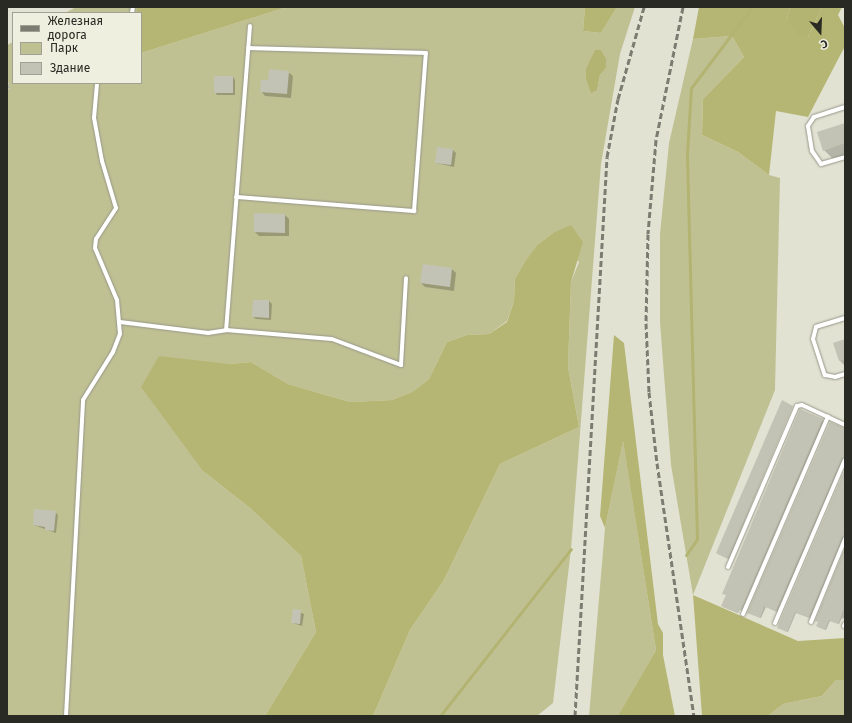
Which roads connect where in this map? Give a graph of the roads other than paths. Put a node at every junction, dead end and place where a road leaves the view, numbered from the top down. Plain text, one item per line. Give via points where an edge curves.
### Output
1 (250, 26) dead end
2 (248, 48) junction
3 (97, 84) edge
4 (845, 107) edge
5 (845, 157) edge
6 (236, 197) junction
7 (406, 278) dead end
8 (845, 318) edge
9 (120, 322) junction
10 (226, 330) junction
11 (845, 374) edge
12 (828, 417) junction
13 (845, 425) edge
14 (845, 460) edge
15 (845, 539) edge
16 (728, 567) dead end
17 (743, 614) dead end
18 (811, 622) dead end
19 (775, 623) dead end
20 (66, 716) edge

1 - 2 lane
2 - 6 lane
2 - 6 lane via 426,53 414,212
3 - 9 lane via 94,118 102,161 116,208 96,239 95,248 118,300
4 - 5 lane via 814,117 808,126 812,151 821,164
6 - 10 lane
7 - 10 lane via 401,365 332,339
8 - 11 lane via 816,327 812,338 825,375 835,377
9 - 10 lane via 208,334
9 - 20 lane via 120,334 113,352 83,400
12 - 13 lane
12 - 16 lane via 802,405 797,406
12 - 17 lane
14 - 19 lane
15 - 18 lane

